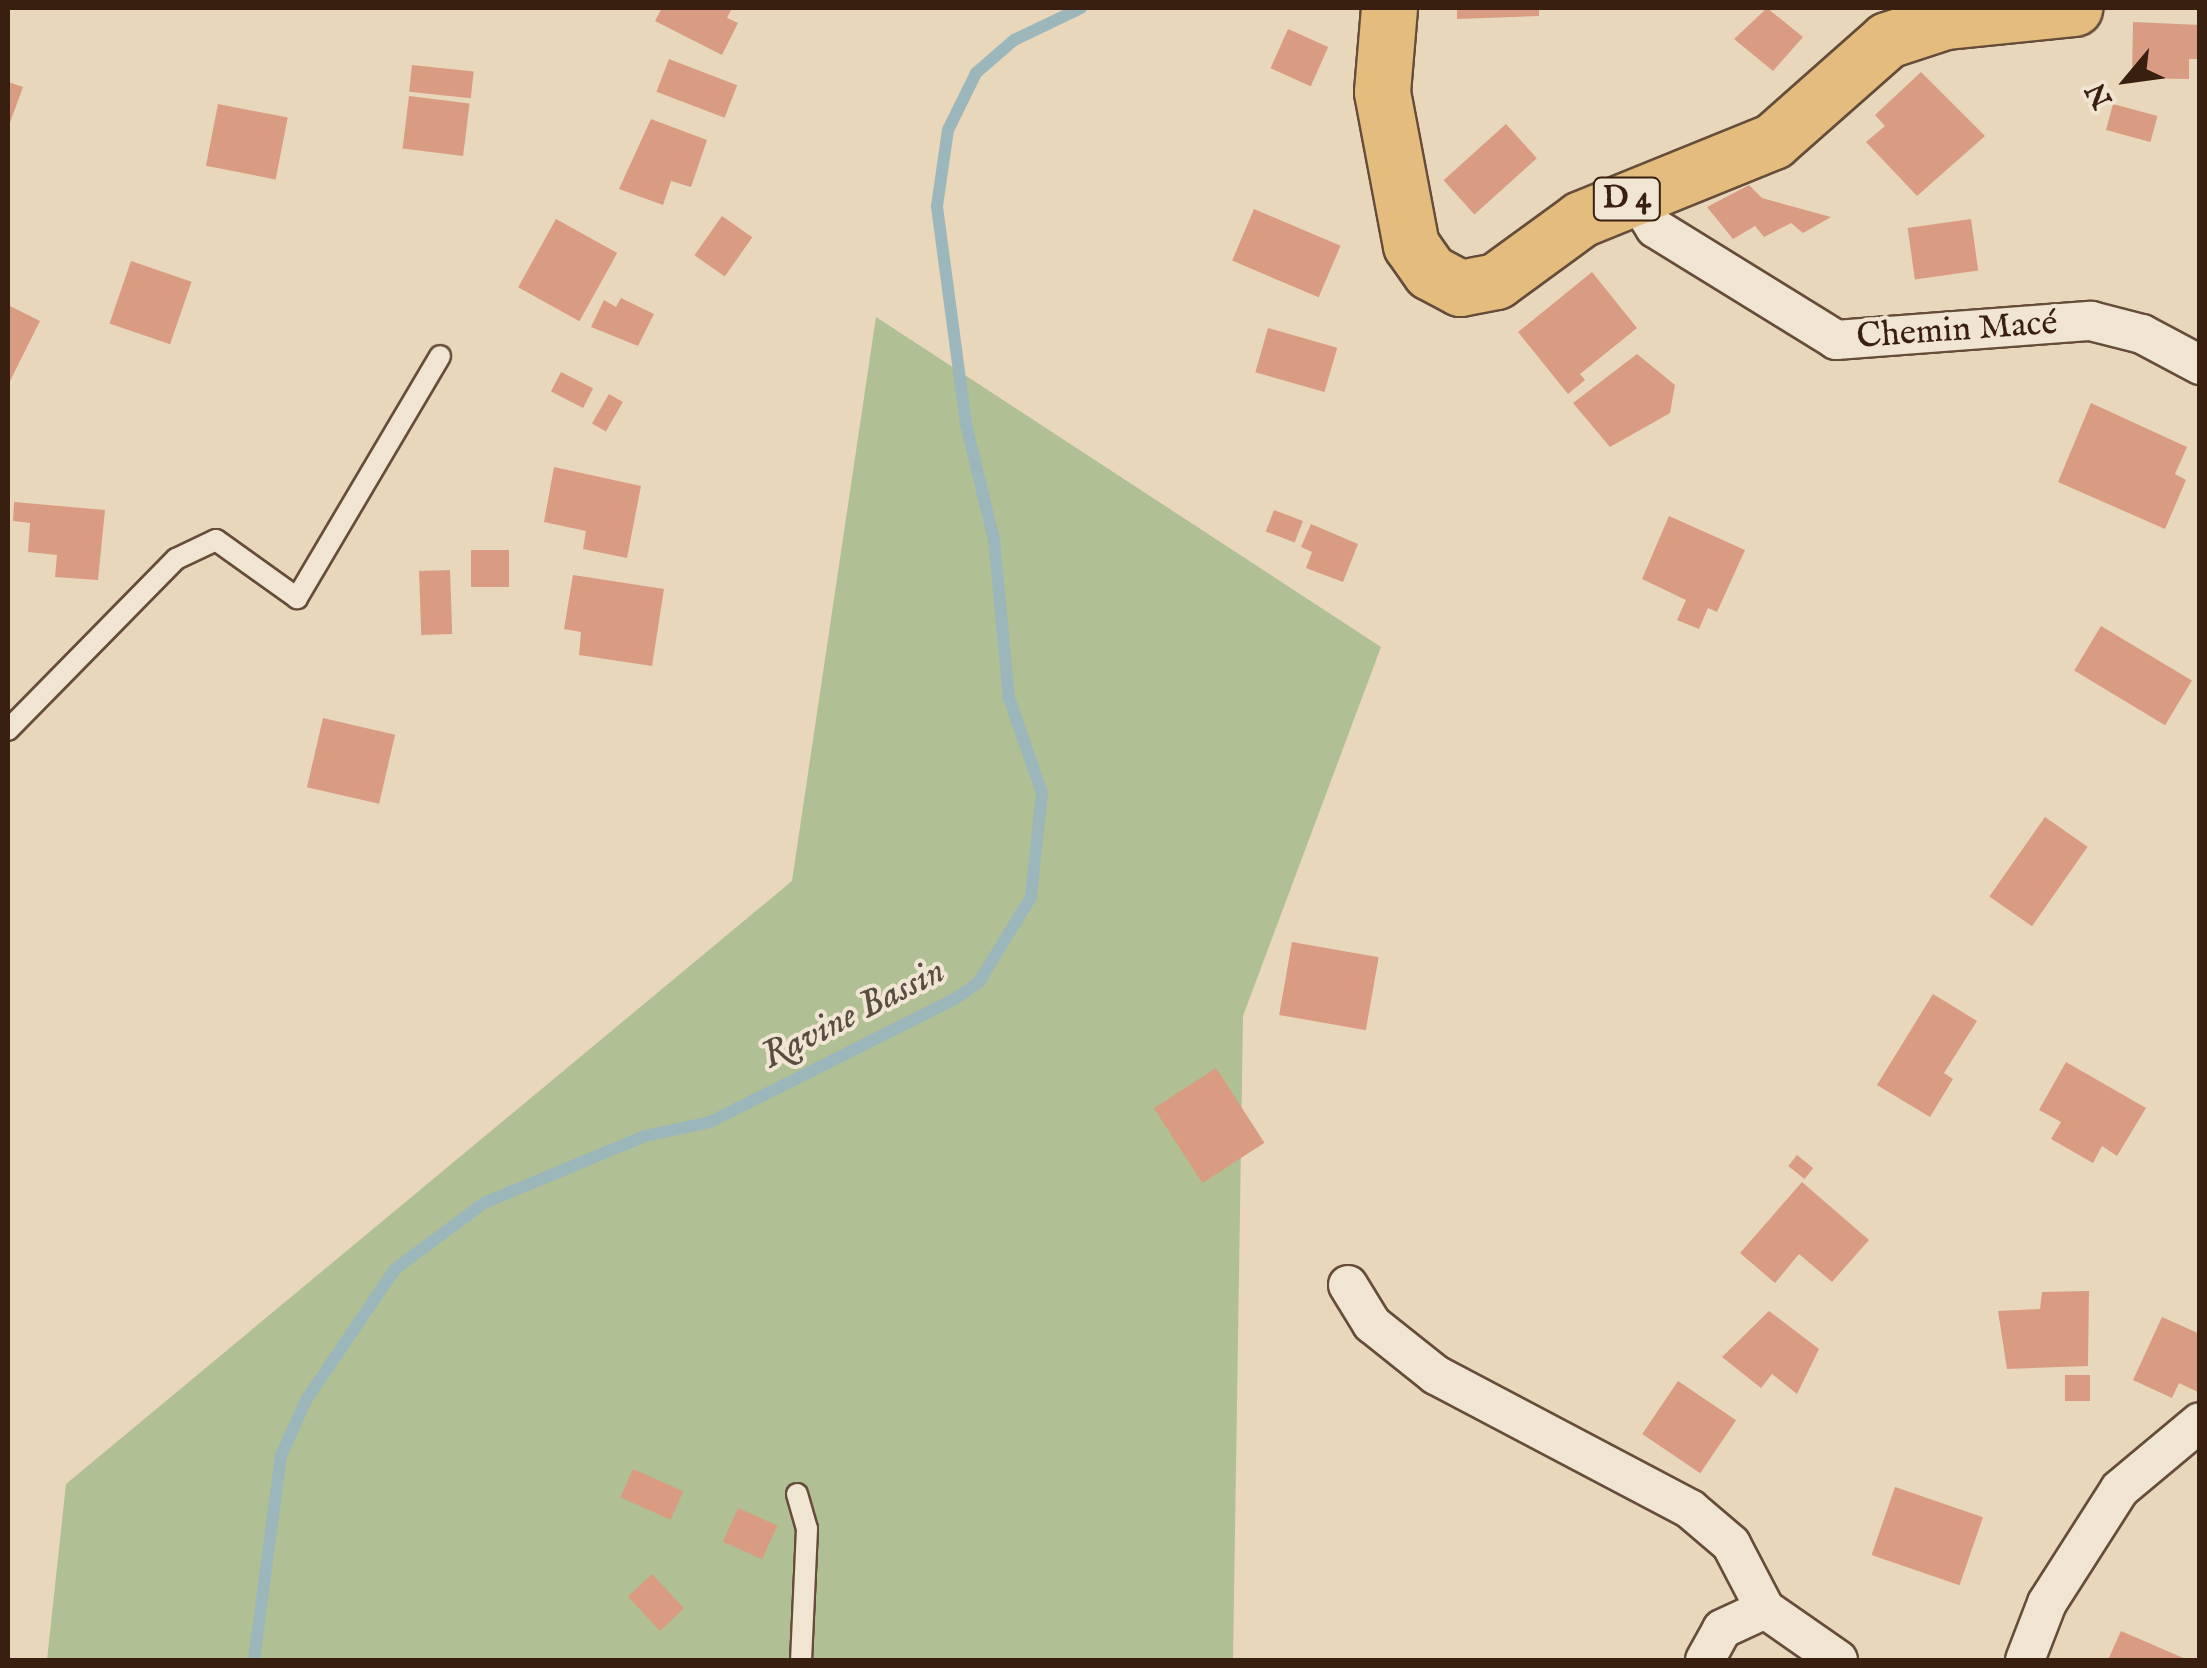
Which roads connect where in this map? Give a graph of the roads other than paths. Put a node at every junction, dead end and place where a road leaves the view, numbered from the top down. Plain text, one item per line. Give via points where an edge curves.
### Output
1 (1388, 8) edge
2 (2074, 8) edge
3 (1635, 196) junction
4 (440, 356) dead end
5 (2200, 365) edge
6 (8, 730) edge
7 (1348, 1285) dead end
8 (2200, 1422) edge
9 (796, 1494) dead end
10 (1765, 1609) junction
11 (800, 1660) edge
12 (1706, 1660) edge
13 (1838, 1660) edge
14 (2025, 1660) edge

1 - 3 main road, D 4 via 1382,92 1411,246 1430,272 1460,288 1496,281 1581,219
2 - 3 main road, D 4 via 1945,20 1887,40 1773,141
3 - 5 street, Chemin Macé via 1654,228 1836,340 2091,321 2142,334
4 - 6 lane via 297,598 216,540 176,559
7 - 10 street via 1372,1324 1436,1375 1690,1508 1730,1544
8 - 14 street via 2120,1490 2046,1603
9 - 11 lane via 807,1528
10 - 12 street via 1722,1629
10 - 13 street

